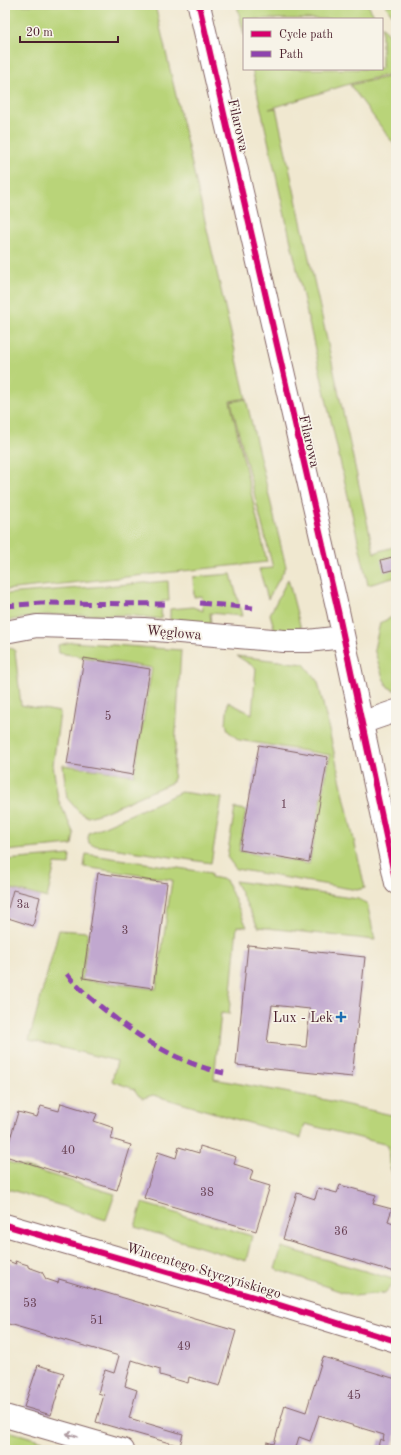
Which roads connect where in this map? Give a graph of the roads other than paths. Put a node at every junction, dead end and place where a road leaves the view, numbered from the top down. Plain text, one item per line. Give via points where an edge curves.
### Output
1 (199, 5) edge
2 (5, 632) edge
3 (343, 637) junction
4 (396, 711) edge
5 (362, 723) junction
6 (396, 883) edge
7 (5, 1225) edge
8 (396, 1341) edge
9 (5, 1416) edge
10 (123, 1450) edge

1 - 3 street, Filarowa
2 - 3 street, Węglowa via 37,626 144,629 284,641
3 - 5 street, Filarowa
4 - 5 street
5 - 6 street, Filarowa
7 - 8 street, Wincentego Styczyńskiego
10 -> 9 street

